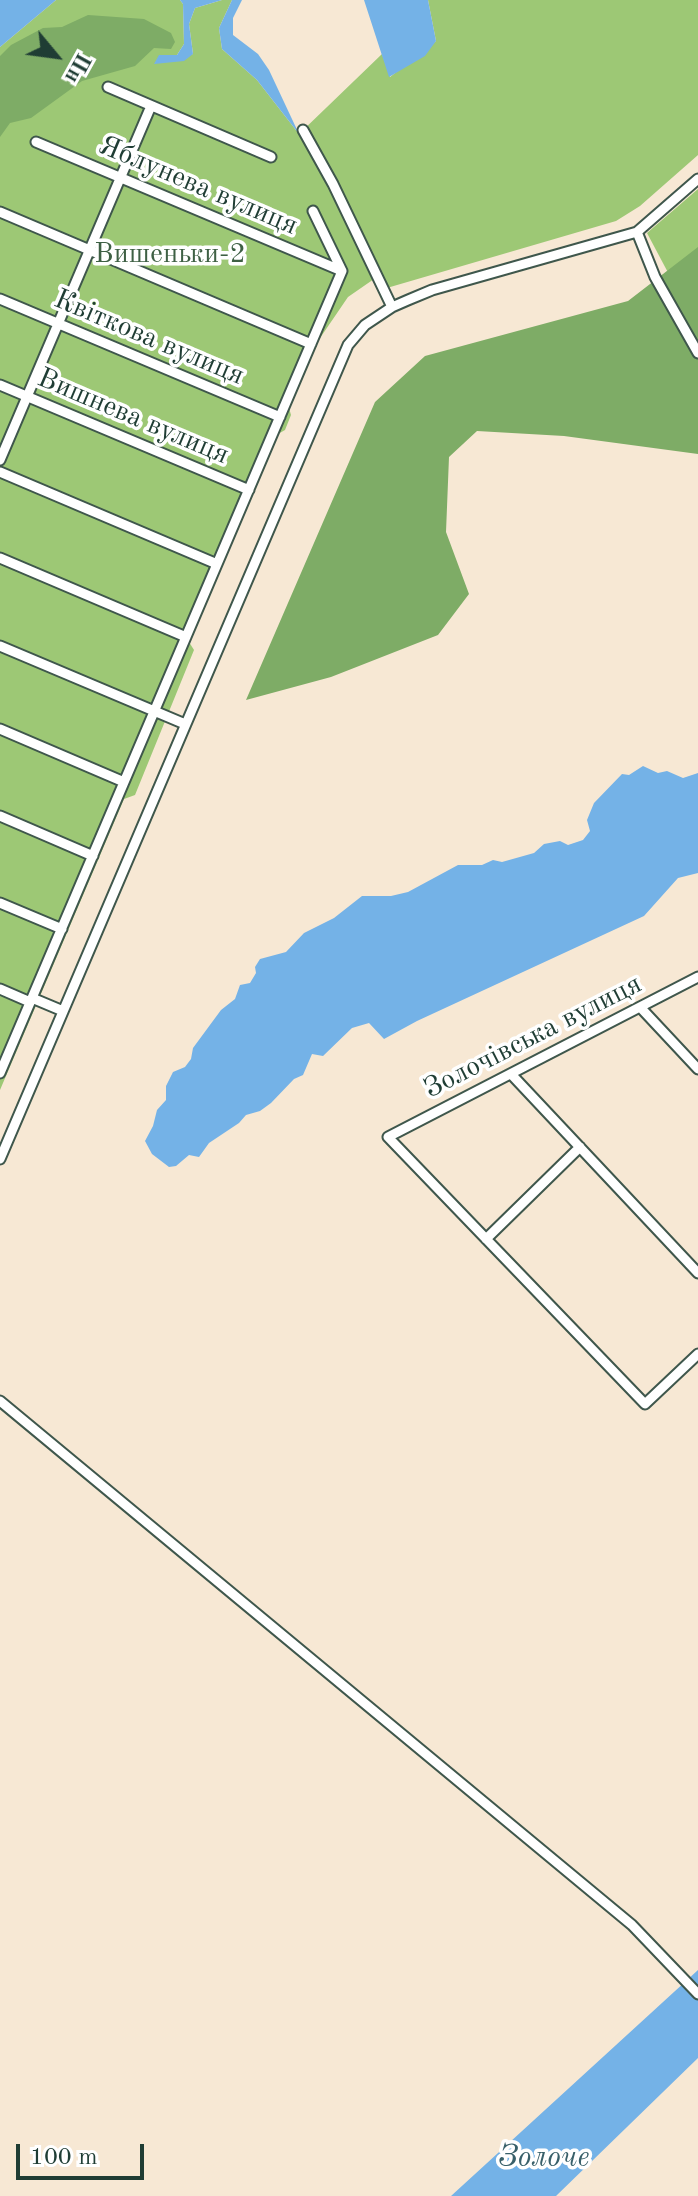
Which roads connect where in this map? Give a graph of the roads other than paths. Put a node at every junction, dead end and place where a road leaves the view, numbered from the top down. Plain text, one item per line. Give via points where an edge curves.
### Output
1 (108, 87) dead end
2 (151, 106) junction
3 (303, 130) dead end
4 (36, 142) dead end
5 (271, 157) dead end
6 (121, 177) junction
7 (698, 179) edge
8 (313, 211) dead end
9 (0, 212) edge
10 (637, 232) junction
11 (90, 250) junction
12 (342, 271) junction
13 (0, 299) edge
14 (392, 307) junction
15 (58, 323) junction
16 (311, 344) junction
17 (698, 353) edge
18 (0, 385) edge
19 (27, 396) junction
20 (280, 417) junction
21 (0, 460) edge
22 (0, 472) edge
23 (249, 490) junction
24 (0, 558) edge
25 (217, 564) junction
26 (186, 637) junction
27 (0, 646) edge
28 (154, 711) junction
29 (185, 724) junction
30 (0, 729) edge
31 (124, 782) junction
32 (0, 816) edge
33 (93, 856) junction
34 (0, 903) edge
35 (62, 929) junction
36 (698, 977) edge
37 (0, 989) edge
38 (31, 1000) junction
39 (640, 1007) junction
40 (63, 1011) junction
41 (698, 1069) edge
42 (0, 1073) edge
43 (511, 1074) junction
44 (580, 1147) junction
45 (0, 1159) edge
46 (486, 1239) junction
47 (698, 1273) edge
48 (698, 1354) edge
49 (0, 1401) edge
50 (698, 1994) edge

1 - 2 street
2 - 5 street
2 - 6 street
3 - 14 street
4 - 6 street, Яблунева вулиця
6 - 11 street
6 - 12 street, Яблунева вулиця
7 - 10 street
8 - 12 street
9 - 11 street
10 - 14 street via 432,290
10 - 17 street via 655,277
11 - 15 street
11 - 16 street
12 - 16 street
13 - 15 street, Квіткова вулиця
14 - 29 street via 365,325 348,345
15 - 19 street
15 - 20 street, Квіткова вулиця
16 - 20 street
18 - 19 street, Вишнева вулиця
19 - 21 street
19 - 23 street, Вишнева вулиця
20 - 23 street
22 - 25 street
23 - 25 street
24 - 26 street
25 - 26 street
26 - 28 street
27 - 28 street
28 - 29 street
28 - 31 street
29 - 40 street
30 - 31 street
31 - 33 street
32 - 33 street
33 - 35 street
34 - 35 street
35 - 38 street
36 - 39 street, Золочівська вулиця
37 - 38 street
38 - 40 street
38 - 42 street
39 - 41 street
39 - 43 street, Золочівська вулиця
40 - 45 street
43 - 44 street
43 - 46 street, Золочівська вулиця via 388,1137
44 - 46 street
44 - 47 street
46 - 48 street via 645,1404
49 - 50 street via 621,1916

